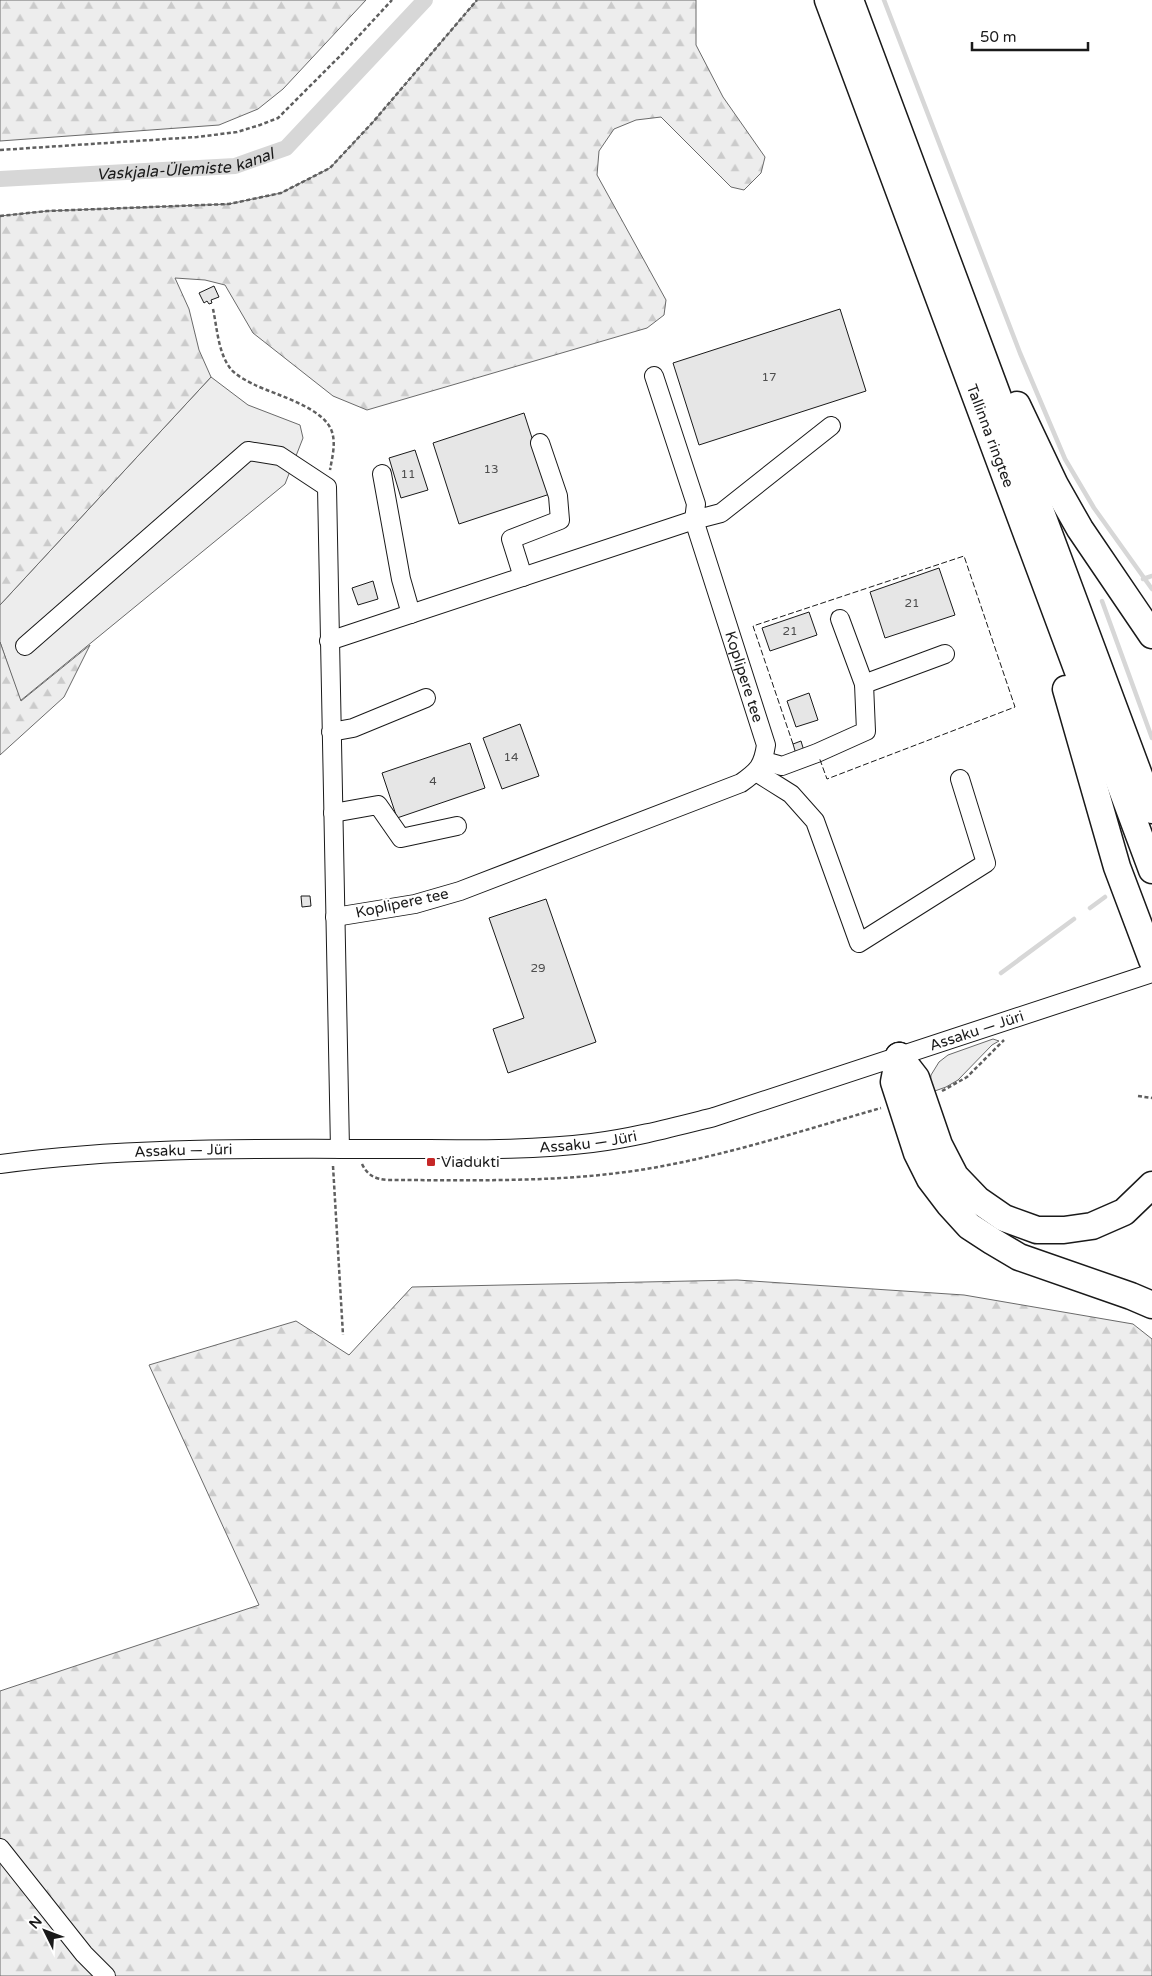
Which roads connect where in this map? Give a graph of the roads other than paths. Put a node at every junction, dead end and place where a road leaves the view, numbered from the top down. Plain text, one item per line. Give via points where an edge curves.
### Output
1 (828, 0) edge
2 (850, 0) edge
3 (904, 146) junction
4 (949, 297) junction
5 (654, 376) dead end
6 (831, 426) dead end
7 (540, 443) dead end
8 (998, 459) junction
9 (382, 474) dead end
10 (694, 520) junction
11 (523, 577) junction
12 (411, 614) junction
13 (840, 619) dead end
14 (1152, 634) edge
15 (329, 641) junction
16 (25, 646) dead end
17 (945, 654) dead end
18 (864, 684) junction
19 (426, 698) dead end
20 (332, 732) junction
21 (760, 766) junction
22 (960, 778) dead end
23 (1152, 810) edge
24 (333, 813) junction
25 (457, 826) dead end
26 (1152, 870) edge
27 (335, 917) junction
28 (1152, 960) edge
29 (1152, 973) edge
30 (899, 1056) junction
31 (343, 1149) junction
32 (0, 1164) edge
33 (1152, 1185) edge
34 (1152, 1305) edge
35 (0, 1848) edge
36 (106, 1976) edge

1 - 4 highway, Tallinna ringtee
2 - 3 highway, Tallinna ringtee
3 - 4 highway, Tallinna ringtee
3 - 14 highway via 949,235 1009,386 1055,485 1080,529
4 - 8 highway, Tallinna ringtee
4 - 23 highway, Tallinna ringtee
5 - 10 street, Koplipere tee via 696,504
6 - 10 street via 721,513
7 - 11 street via 558,496 560,520 511,539
8 - 26 highway, Tallinna ringtee
8 - 28 highway via 1029,575 1074,713 1117,867
9 - 12 street via 401,579
10 - 11 street
10 - 21 street, Koplipere tee via 766,745
11 - 12 street
12 - 15 street
13 - 18 street
15 - 16 street, Koplipere tee via 327,487 280,456 248,451
15 - 20 street, Koplipere tee
17 - 18 street
18 - 21 street via 866,731 782,766
19 - 20 street via 353,728
20 - 24 street, Koplipere tee
21 - 22 street via 815,821 859,942 986,863
21 - 27 street, Koplipere tee via 741,783 460,890 415,904
24 - 25 street via 378,805 401,838
24 - 27 street, Koplipere tee
27 - 31 street, Koplipere tee
29 - 30 street, Assaku — Jüri
30 - 31 street, Assaku — Jüri via 714,1117 592,1143 496,1149
30 - 33 highway via 916,1078 931,1123 955,1176 978,1200 1004,1218 1037,1230 1092,1226 1124,1212
30 - 34 highway via 894,1082 917,1153 930,1180 969,1226 1019,1257
31 - 32 street, Assaku — Jüri via 186,1150 43,1158
35 - 36 street via 84,1954

